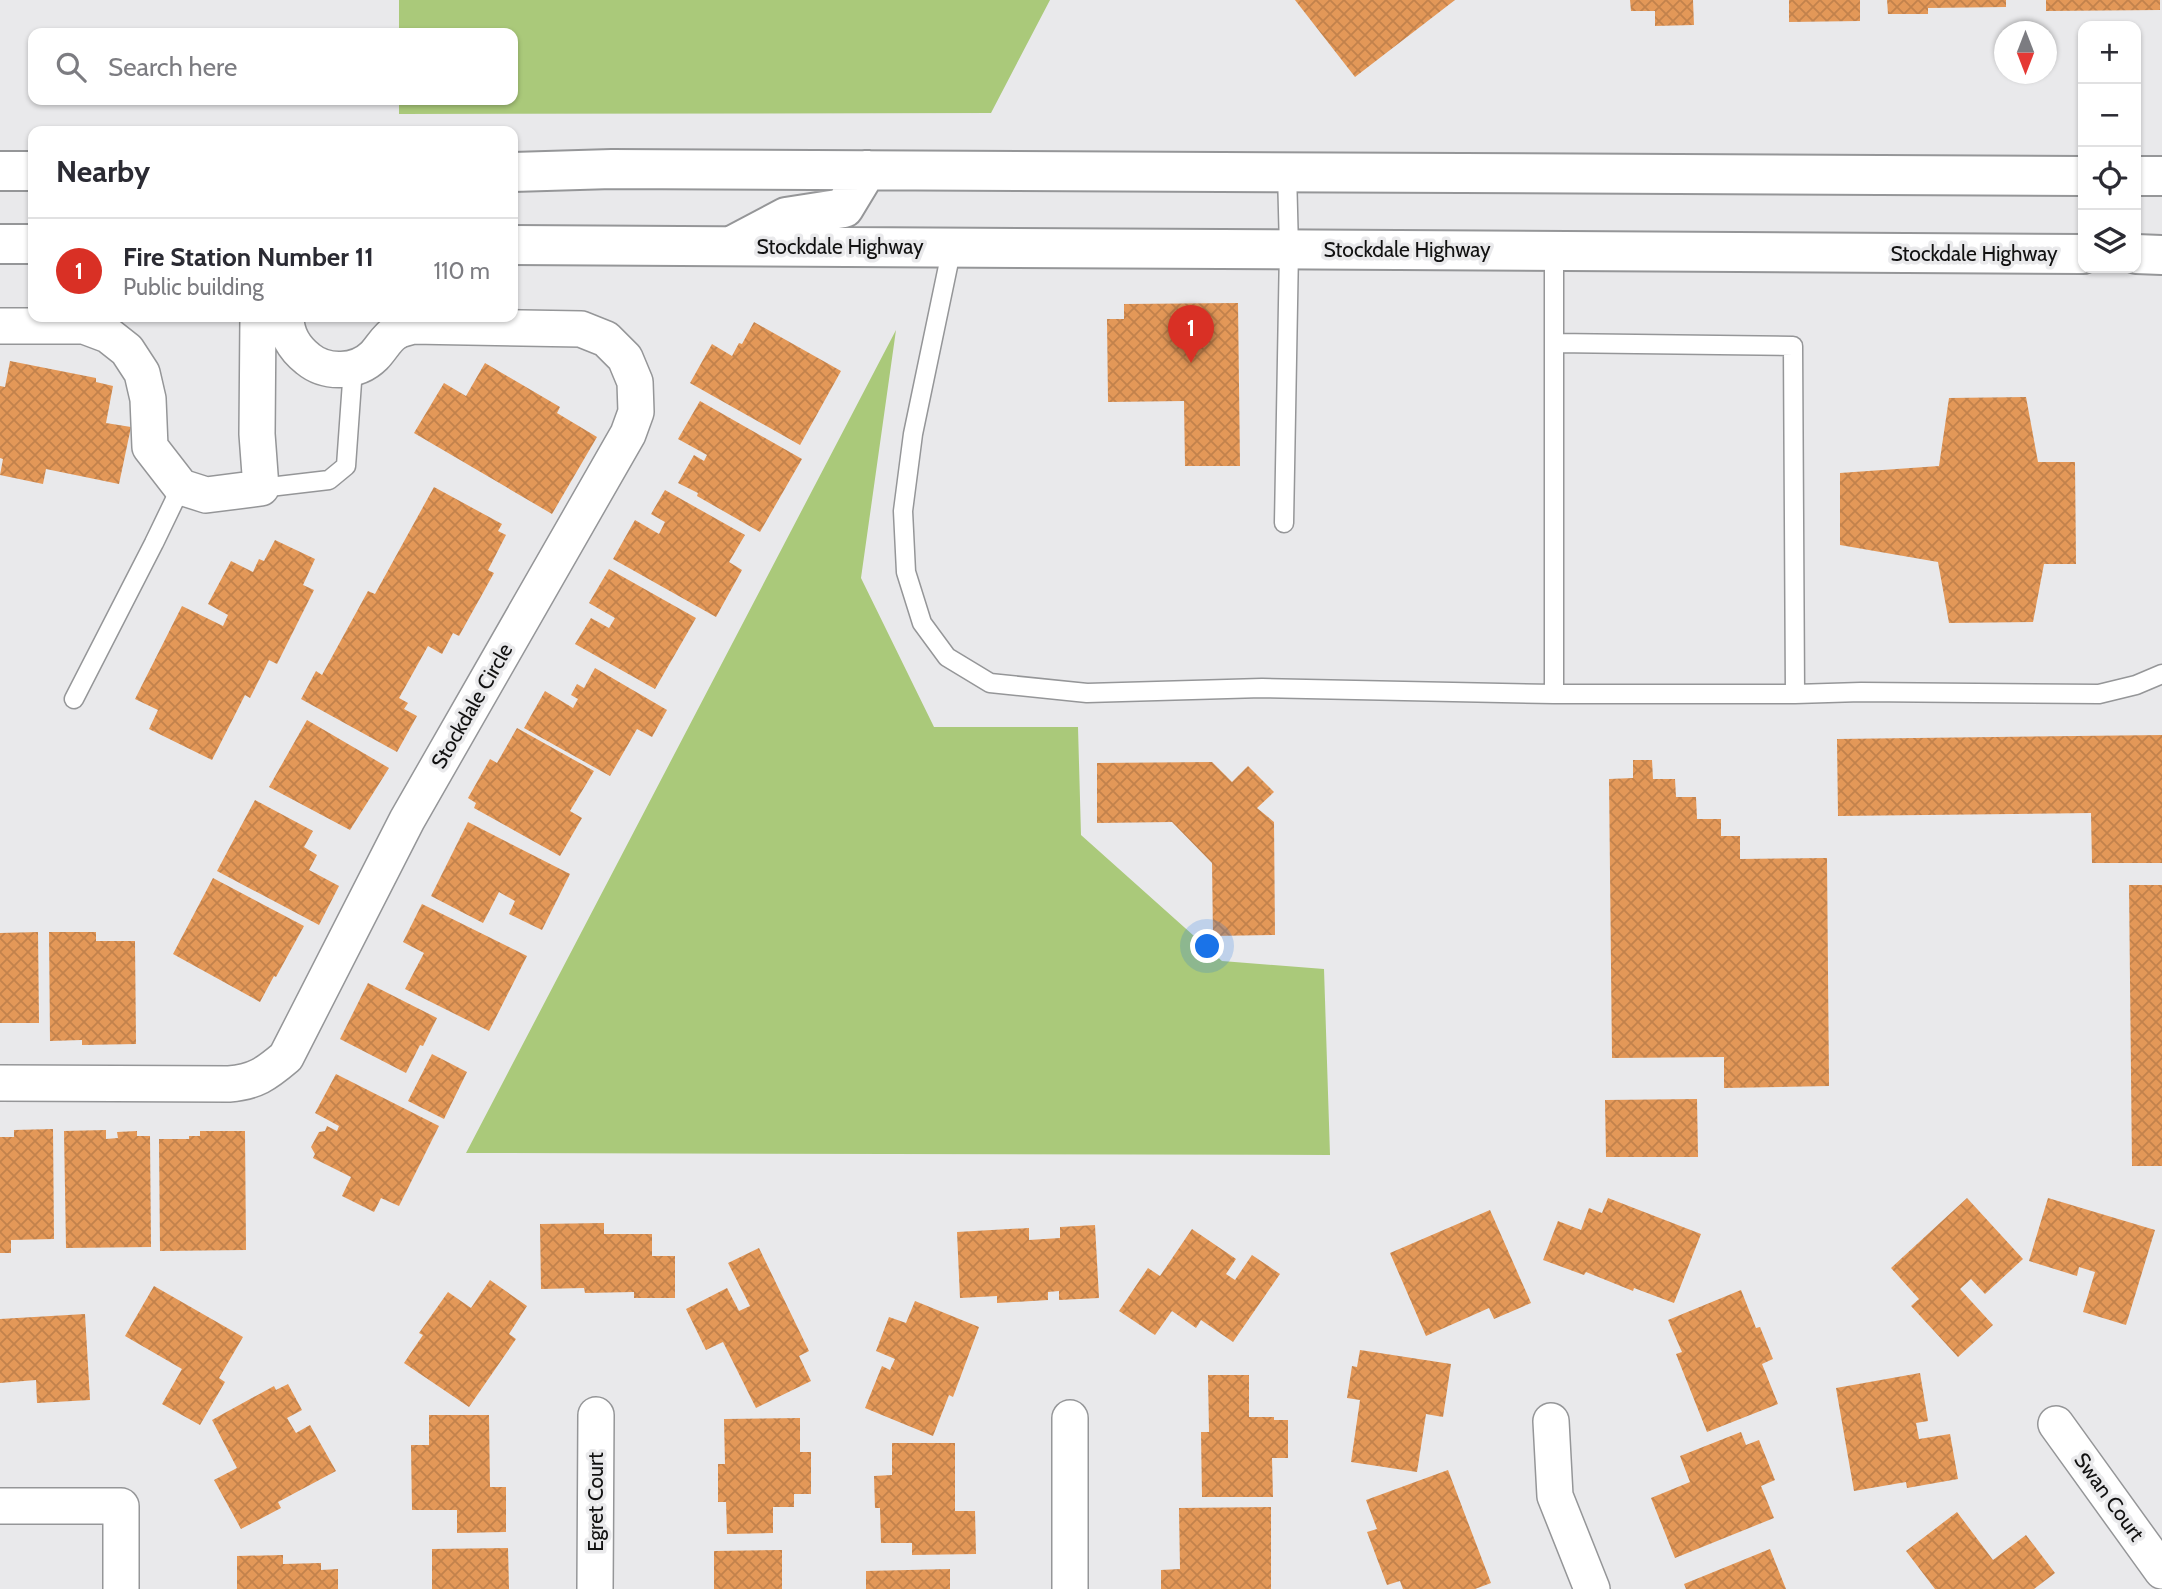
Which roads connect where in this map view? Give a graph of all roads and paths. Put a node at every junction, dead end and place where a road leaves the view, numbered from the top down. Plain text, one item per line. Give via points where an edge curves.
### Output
1 (867, 170) junction
2 (0, 171) edge
3 (28, 171) edge
4 (518, 172) edge
5 (1287, 172) junction
6 (2078, 176) edge
7 (2141, 176) edge
8 (2162, 176) edge
9 (0, 244) edge
10 (28, 244) edge
11 (518, 245) edge
12 (730, 246) junction
13 (951, 247) junction
14 (1289, 249) junction
15 (1554, 251) junction
16 (2078, 254) edge
17 (2141, 254) edge
18 (2162, 255) edge
19 (258, 322) edge
20 (286, 322) edge
21 (0, 326) edge
22 (1554, 343) junction
23 (353, 368) junction
24 (181, 487) junction
25 (261, 488) junction
26 (1284, 523) dead end
27 (2162, 674) edge
28 (1554, 694) junction
29 (1795, 694) junction
30 (74, 699) dead end
31 (0, 1083) edge
32 (596, 1415) dead end
33 (1070, 1418) dead end
34 (1551, 1421) dead end
35 (2056, 1424) dead end
36 (0, 1506) edge
37 (2162, 1571) edge
38 (2162, 1581) edge
39 (121, 1589) edge
40 (595, 1589) edge
41 (1070, 1589) edge
42 (1591, 1589) edge
43 (2152, 1589) edge

1 - 4 main road
1 - 5 main road
1 - 12 main road, Stockdale Highway via 844,208 786,217
2 - 3 main road
5 - 6 main road
5 - 14 lane
7 - 8 main road
9 - 10 main road
11 - 12 main road, Stockdale Highway
12 - 13 main road, Stockdale Highway
13 - 14 main road, Stockdale Highway
13 - 28 lane via 913,434 903,511 906,572 922,623 947,657 990,683 1087,693 1262,688
14 - 15 main road, Stockdale Highway
14 - 26 lane
15 - 16 main road, Stockdale Highway
15 - 22 lane
17 - 18 main road
19 - 25 street
20 - 23 street via 296,349 313,363
21 - 24 street via 84,326 108,335 128,350 142,373 148,399 150,447
22 - 28 lane
22 - 29 lane via 1793,346
23 - 25 lane via 346,466 330,480
23 - 31 street, Stockdale Circle via 371,359 396,332 412,326 581,329 606,339 625,358 635,382 636,412 628,434 407,820 286,1057 246,1083
24 - 25 street via 206,495
24 - 30 lane
27 - 29 lane via 2099,694
28 - 29 lane
32 - 40 street, Egret Court
33 - 41 street
34 - 42 street via 1555,1496
35 - 37 street, Swan Court
36 - 39 street via 121,1506
38 - 43 street

